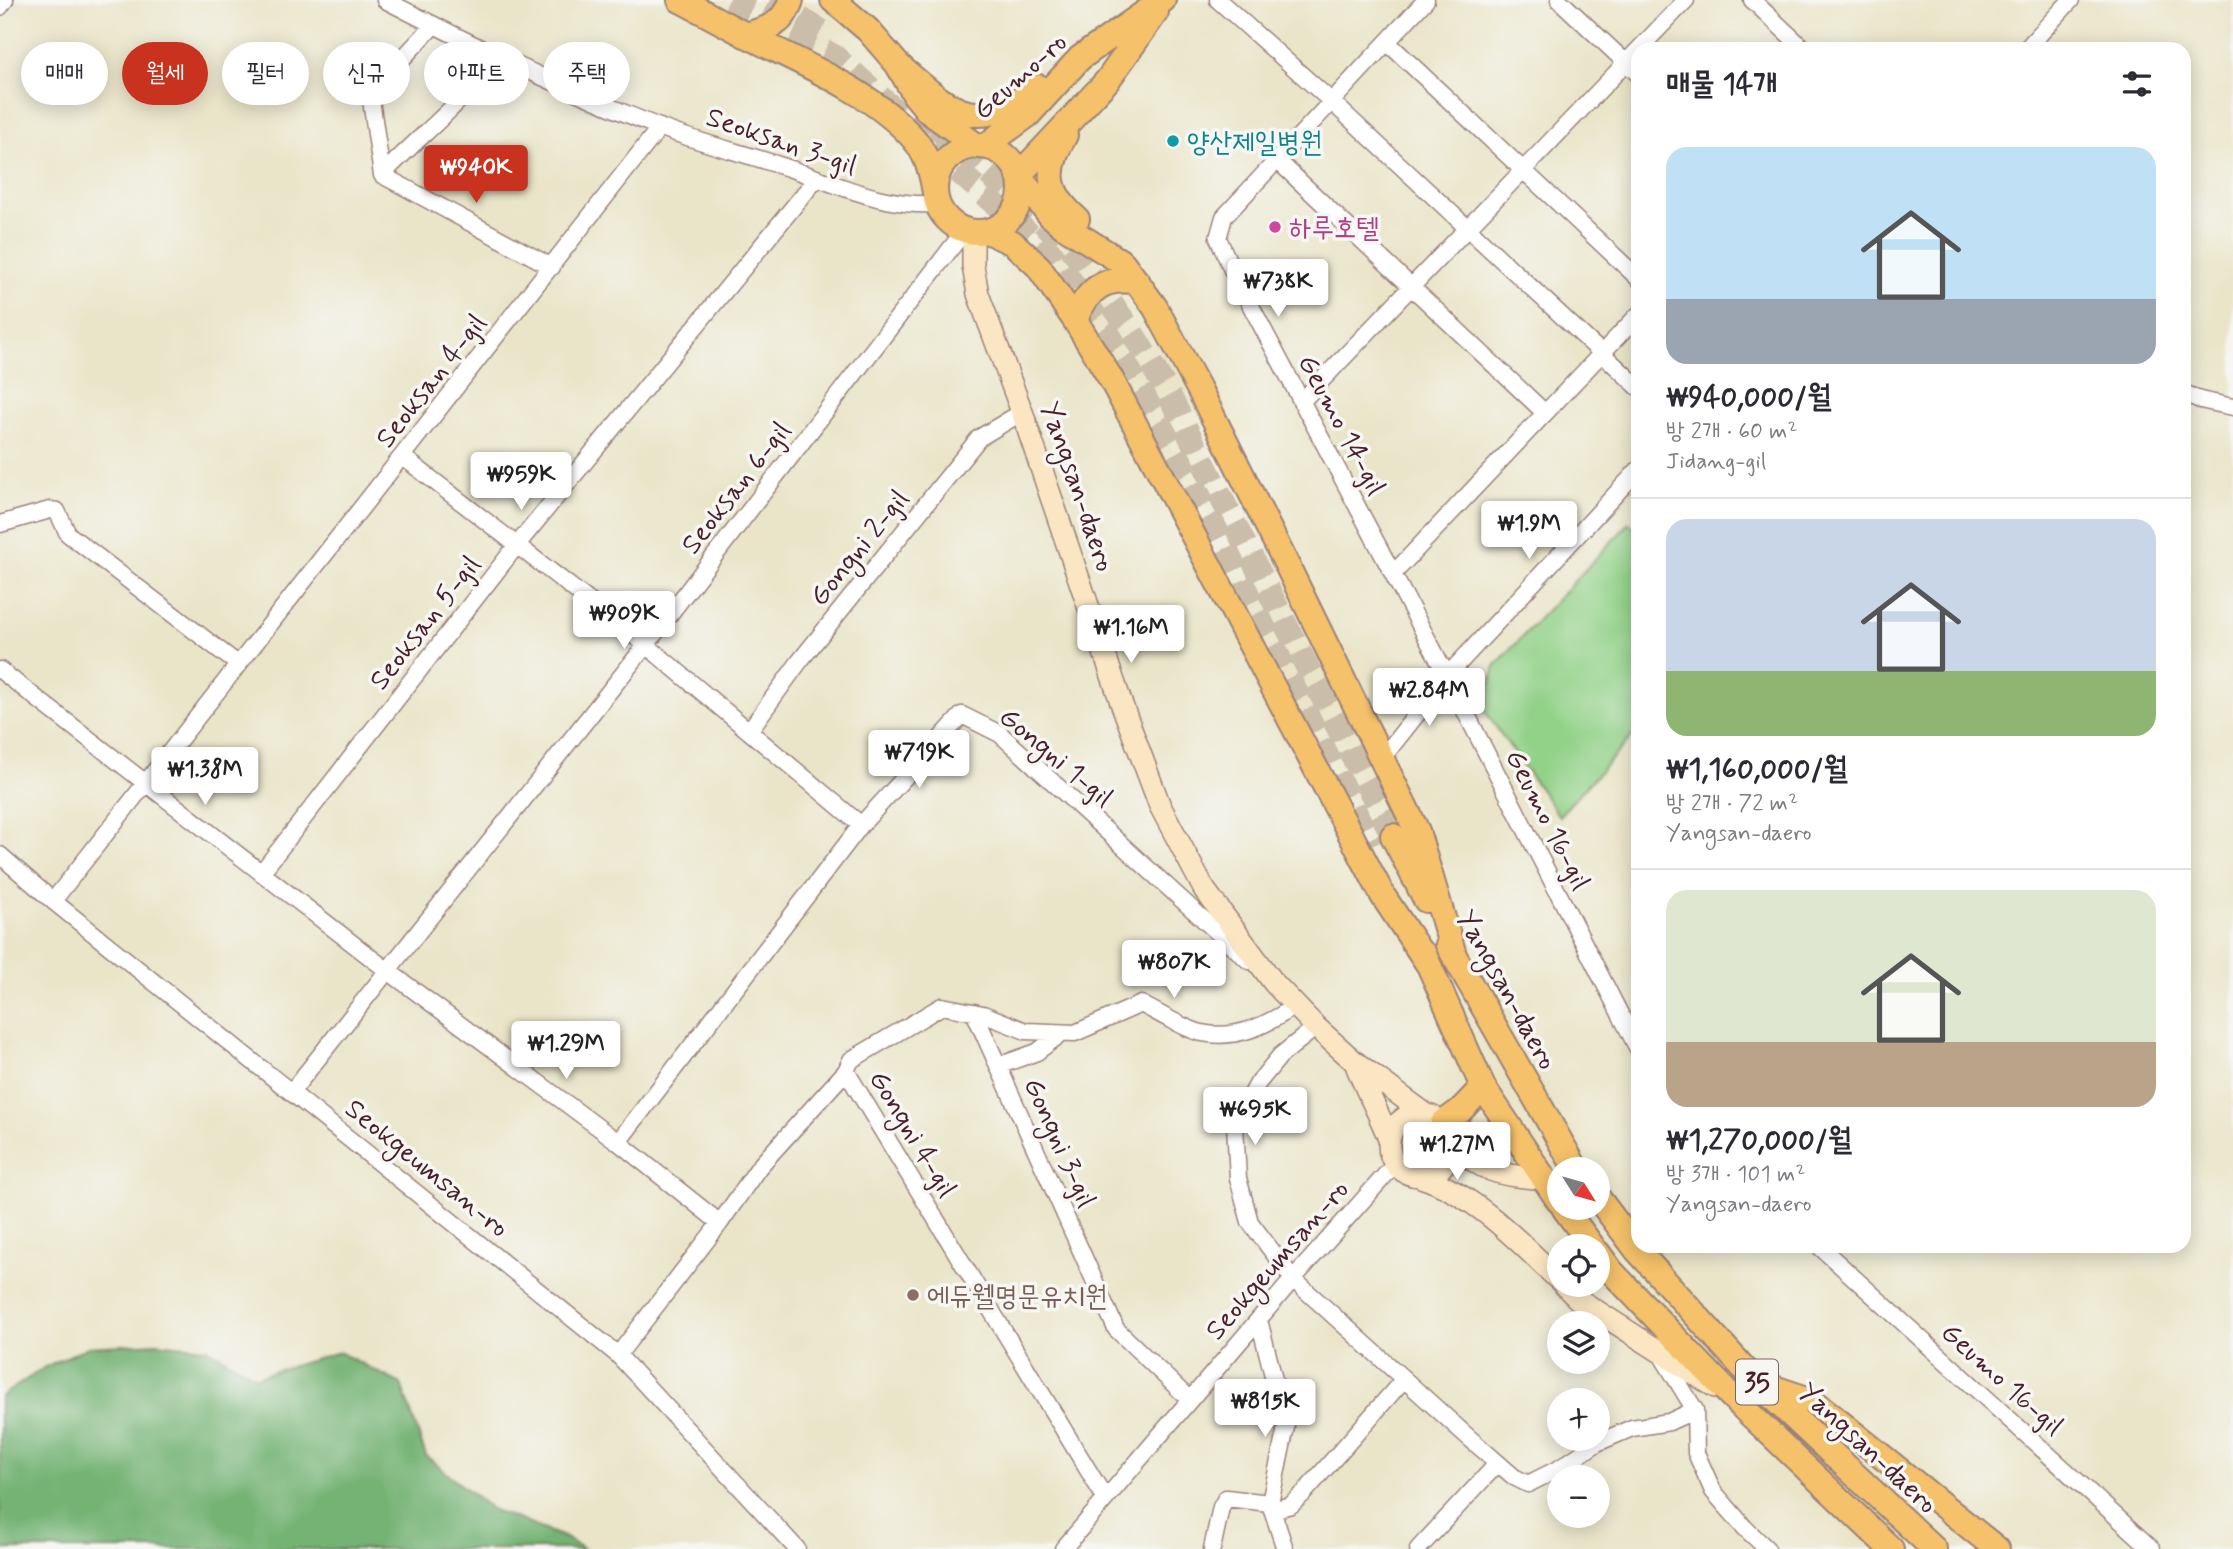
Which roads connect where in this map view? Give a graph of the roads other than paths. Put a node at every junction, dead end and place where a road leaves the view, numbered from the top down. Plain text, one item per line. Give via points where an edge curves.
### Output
1 (5, 0) edge
2 (385, 0) edge
3 (680, 0) edge
4 (791, 0) edge
5 (833, 0) edge
6 (1164, 0) edge
7 (1426, 0) edge
8 (1559, 0) edge
9 (1686, 0) edge
10 (1752, 0) edge
11 (2071, 0) edge
12 (1224, 6) edge
13 (0, 7) edge
14 (434, 25) junction
15 (745, 35) junction
16 (466, 42) edge
17 (1387, 42) junction
18 (1647, 42) edge
19 (1797, 42) edge
20 (2032, 42) edge
21 (1080, 58) junction
22 (898, 65) junction
23 (1631, 68) edge
24 (1631, 70) edge
25 (529, 72) edge
26 (1331, 101) junction
27 (454, 105) edge
28 (1079, 111) junction
29 (660, 128) junction
30 (981, 146) junction
31 (1277, 159) junction
32 (1523, 170) junction
33 (382, 175) junction
34 (1020, 176) junction
35 (817, 178) junction
36 (937, 198) junction
37 (1468, 228) junction
38 (975, 231) junction
39 (552, 267) junction
40 (1631, 271) edge
41 (1130, 272) junction
42 (1411, 287) junction
43 (1075, 320) junction
44 (1631, 322) edge
45 (1602, 353) junction
46 (1631, 380) edge
47 (2191, 396) edge
48 (1301, 402) junction
49 (2233, 407) edge
50 (1022, 412) junction
51 (1545, 413) junction
52 (403, 457) junction
53 (1631, 478) edge
54 (0, 524) edge
55 (517, 545) junction
56 (1393, 573) junction
57 (646, 645) junction
58 (239, 665) junction
59 (0, 670) edge
60 (1447, 676) junction
61 (749, 731) junction
62 (1383, 757) junction
63 (145, 784) junction
64 (861, 825) junction
65 (0, 855) edge
66 (261, 873) junction
67 (53, 901) junction
68 (1455, 958) junction
69 (1430, 967) junction
70 (388, 971) junction
71 (1274, 984) junction
72 (1295, 1006) junction
73 (974, 1012) junction
74 (1316, 1027) junction
75 (1062, 1033) junction
76 (1631, 1035) edge
77 (1355, 1062) junction
78 (998, 1066) junction
79 (846, 1071) junction
80 (1483, 1087) junction
81 (292, 1091) junction
82 (1440, 1126) junction
83 (1389, 1139) junction
84 (618, 1142) junction
85 (1569, 1157) edge
86 (1395, 1164) junction
87 (1421, 1177) junction
88 (1543, 1180) junction
89 (1547, 1186) edge
90 (1610, 1214) edge
91 (720, 1223) junction
92 (1631, 1242) edge
93 (1640, 1253) edge
94 (1827, 1253) edge
95 (1547, 1269) edge
96 (1610, 1270) edge
97 (1293, 1279) junction
98 (1576, 1297) edge
99 (1259, 1320) junction
100 (1661, 1354) junction
101 (618, 1355) junction
102 (1404, 1379) junction
103 (1757, 1382) junction
104 (1734, 1399) junction
105 (1190, 1400) junction
106 (1695, 1410) junction
107 (1498, 1462) junction
108 (1105, 1498) junction
109 (1271, 1506) junction
110 (797, 1549) edge
111 (1063, 1549) edge
112 (1212, 1549) edge
113 (1285, 1549) edge
114 (1418, 1549) edge
115 (1767, 1549) edge
116 (1891, 1549) edge
117 (1934, 1549) edge
118 (1997, 1549) edge
119 (2152, 1549) edge

1 - 13 street
2 - 14 street, Seoksan 3-gil
3 - 15 main road
4 - 15 main road via 787,12 772,27
5 - 22 main road via 868,30
6 - 21 main road, Geumo-ro
6 - 28 main road, Geumo-ro via 1107,81
7 - 17 street, Geumo 14-gil
8 - 23 street
9 - 18 street
10 - 19 street
11 - 20 street
12 - 26 street
14 - 16 street, Seoksan 3-gil
14 - 33 street via 370,93
15 - 36 main road via 803,62 897,123 926,158
17 - 26 street, Geumo 14-gil
17 - 32 street
21 - 22 main road via 1019,102 992,113 953,108
21 - 30 main road, Geumo-ro via 1028,115
22 - 30 main road via 928,111
24 - 32 street
25 - 29 street, Seoksan 3-gil
26 - 31 street, Geumo 14-gil
26 - 37 street
27 - 33 street
28 - 34 main road, Geumo-ro
28 - 41 main road via 1053,160 1052,186 1066,209 1098,234
29 - 35 street, Seoksan 3-gil
29 - 39 street, Seoksan 4-gil
30 - 34 main road via 1006,156
30 - 36 main road via 957,152 942,166
31 - 42 street
31 - 48 street, Geumo 14-gil via 1224,217 1218,238
32 - 37 street
32 - 40 street
33 - 39 street
34 - 38 main road via 1022,191 1011,217 1000,226
34 - 41 main road via 1062,225
35 - 36 street, Seoksan 3-gil via 899,204
35 - 55 street, Seoksan 5-gil
36 - 38 main road via 954,224
37 - 42 street
37 - 45 street
38 - 43 main road via 1013,243 1026,254
38 - 50 main road, Yangsan-daero via 973,266 978,294
38 - 57 street, Seoksan 6-gil
39 - 52 street, Seoksan 4-gil
41 - 43 main road via 1097,287
41 - 62 main road via 1155,307 1199,389
42 - 48 street
42 - 51 street
43 - 69 main road via 1111,379 1383,896
44 - 45 street
45 - 46 street
45 - 51 street
47 - 49 street
48 - 56 street, Geumo 14-gil
50 - 61 street, Gongni 2-gil via 979,438
50 - 71 main road, Yangsan-daero via 1160,806 1204,889
51 - 56 street
52 - 55 street
52 - 58 street, Seoksan 4-gil
53 - 60 street
54 - 58 street via 57,511 68,534
55 - 57 street
55 - 66 street, Seoksan 5-gil
56 - 60 street, Geumo 14-gil
57 - 61 street
57 - 70 street, Seoksan 6-gil
58 - 63 street, Seoksan 4-gil
59 - 63 street
60 - 62 street
60 - 76 street, Geumo 16-gil
61 - 64 street
62 - 68 main road via 1417,831
63 - 66 street
63 - 67 street, Seoksan 4-gil
64 - 71 street, Gongni 1-gil via 962,715 1000,734
64 - 84 street, Gongni 1-gil
65 - 67 street, Seokgeumsan-ro
66 - 70 street
67 - 81 street, Seokgeumsan-ro
68 - 69 main road, Yangsan-daero via 1382,841 1397,895
68 - 85 main road, Yangsan-daero
69 - 80 main road, Yangsan-daero
70 - 81 street, Seoksan 6-gil
70 - 84 street
71 - 72 main road, Yangsan-daero
72 - 74 main road, Yangsan-daero
72 - 75 street, Gongni 3-gil via 1270,1023 1240,1034 1201,1033 1141,1004 1075,1033
73 - 75 street via 1026,1031
73 - 78 street
73 - 79 street via 942,1006 851,1060
74 - 77 main road, Yangsan-daero
74 - 97 street via 1265,1074 1235,1125 1238,1178 1250,1222
75 - 78 street, Gongni 3-gil via 1037,1052
77 - 82 main road, Yangsan-daero
77 - 83 main road
78 - 105 street, Gongni 3-gil via 1116,1329
79 - 91 street, Gongni 4-gil via 759,1167
79 - 108 street, Gongni 4-gil
80 - 82 main road
80 - 88 main road, Yangsan-daero
81 - 101 street, Seokgeumsan-ro
82 - 83 main road via 1406,1117
82 - 87 main road via 1451,1153 1440,1170
82 - 88 main road, Yangsan-daero via 1471,1160 1489,1171
83 - 86 main road
84 - 91 street
86 - 87 main road
86 - 97 street, Seokgeumsan-ro
87 - 95 main road via 1440,1183 1481,1209
88 - 89 main road, Yangsan-daero
90 - 92 main road, Yangsan-daero / 35
91 - 101 street, Gongni 4-gil
93 - 103 main road, Yangsan-daero / 35
94 - 119 street, Geumo 16-gil
96 - 104 main road, Yangsan-daero / 35
97 - 99 street, Seokgeumsan-ro
97 - 102 street
98 - 100 main road
99 - 105 street, Seokgeumsan-ro
99 - 109 street via 1286,1427
100 - 104 main road
100 - 106 street
101 - 110 street, Seokgeumsan-ro
102 - 107 street
102 - 109 street via 1292,1505
103 - 117 main road, Yangsan-daero / 35
103 - 118 main road via 1813,1401
104 - 116 main road, Yangsan-daero / 35
105 - 108 street, Seokgeumsan-ro
106 - 107 street via 1597,1443 1528,1485
106 - 115 street via 1696,1453 1713,1491
107 - 114 street
108 - 111 street, Seokgeumsan-ro
109 - 112 street via 1226,1498
109 - 113 street

